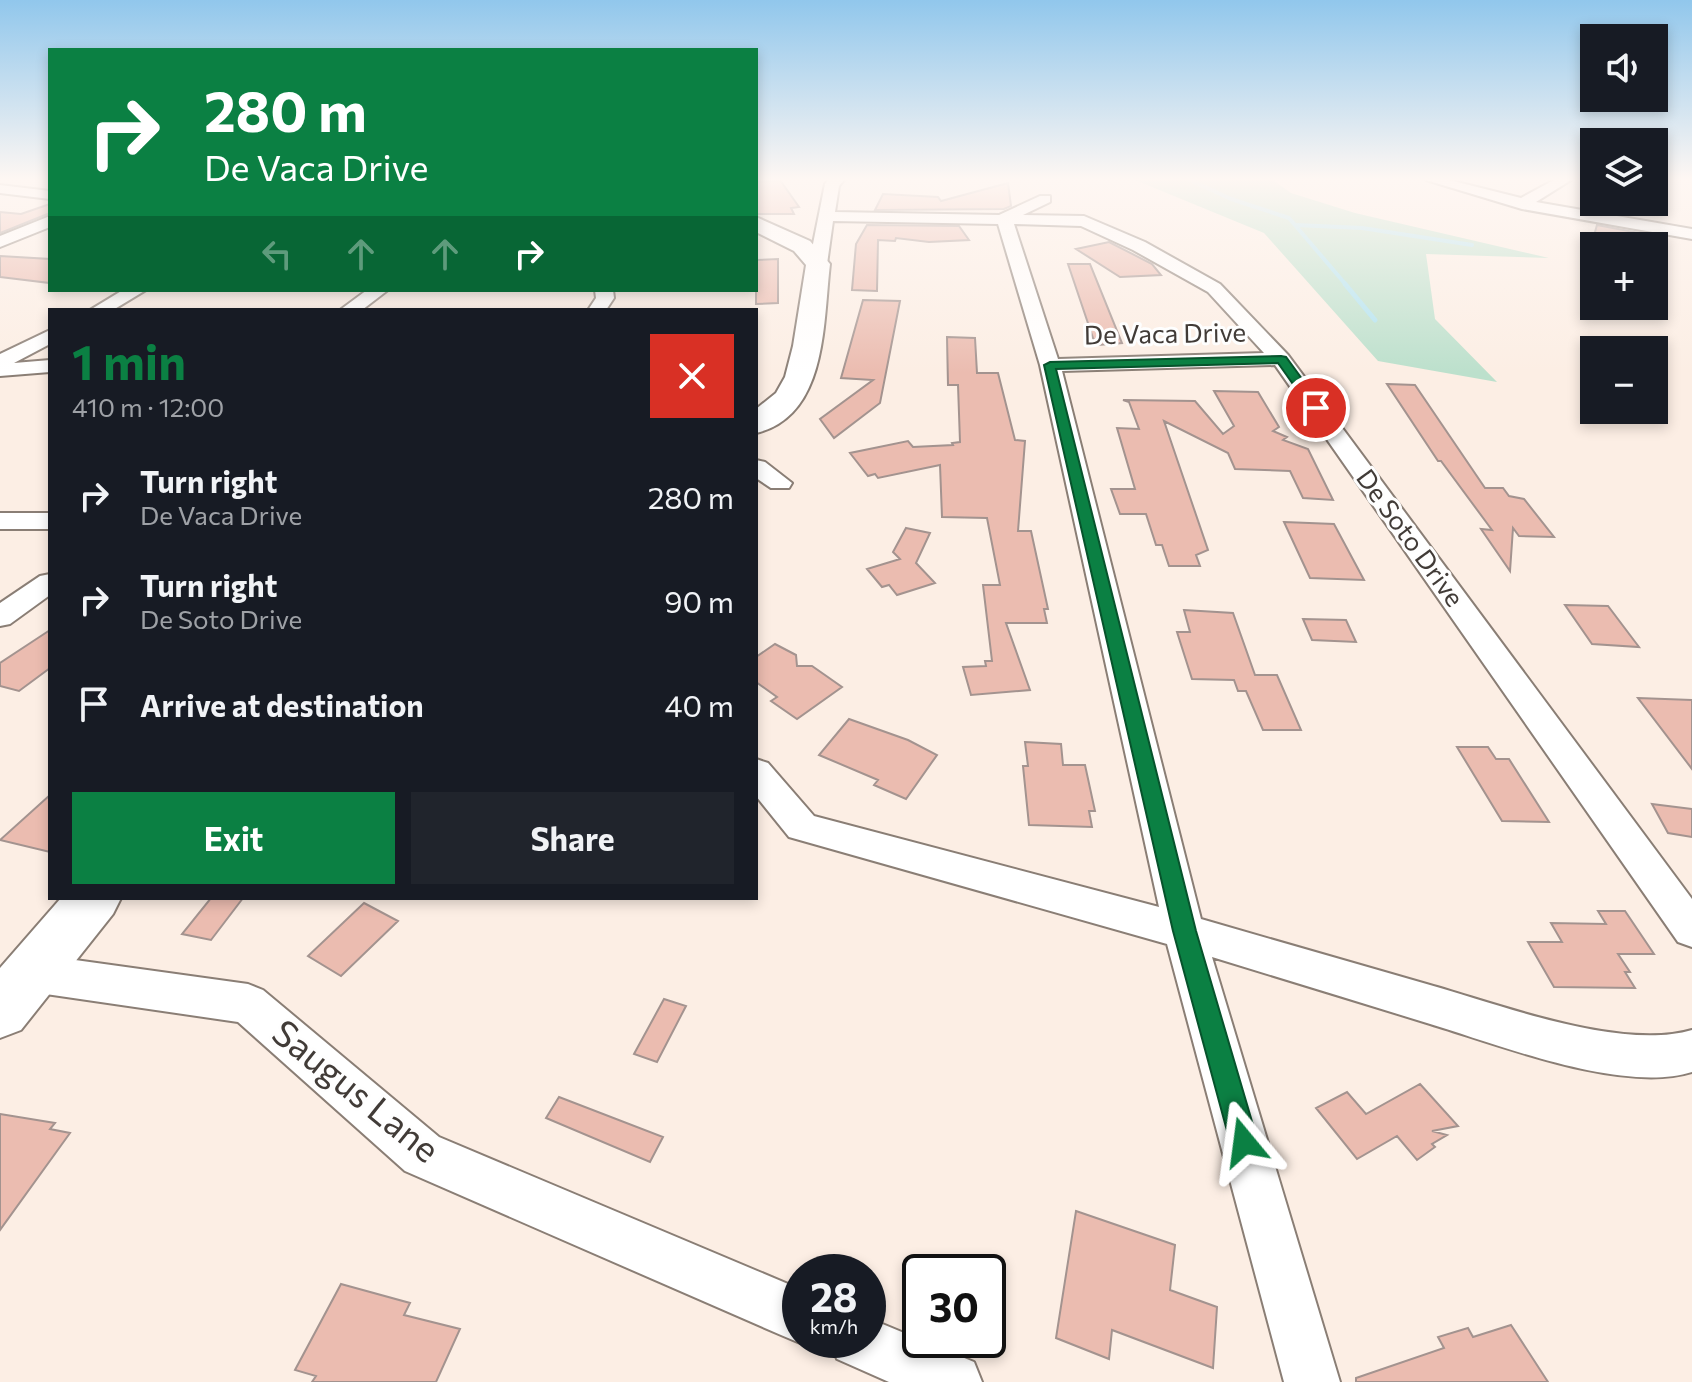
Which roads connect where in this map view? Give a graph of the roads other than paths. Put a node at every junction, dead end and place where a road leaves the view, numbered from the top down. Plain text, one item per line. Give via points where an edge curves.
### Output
1 (799, 244) edge
2 (821, 244) edge
3 (1012, 244) edge
4 (1136, 244) edge
5 (818, 264) junction
6 (133, 292) edge
7 (376, 292) edge
8 (103, 308) edge
9 (352, 308) edge
10 (48, 337) edge
11 (1281, 359) junction
12 (0, 362) edge
13 (1050, 365) junction
14 (48, 366) edge
15 (0, 370) edge
16 (758, 422) edge
17 (758, 468) edge
18 (780, 483) dead end
19 (0, 521) edge
20 (48, 521) edge
21 (48, 583) edge
22 (0, 617) edge
23 (758, 774) edge
24 (92, 900) edge
25 (1692, 930) edge
26 (1184, 931) junction
27 (16, 992) edge
28 (1692, 1051) edge
29 (782, 1308) edge
30 (886, 1353) edge
31 (954, 1382) edge
32 (1312, 1382) edge

1 - 5 street
2 - 5 street
3 - 13 street
4 - 11 street, De Soto Drive via 1214,288
5 - 16 street via 794,390
6 - 8 street
7 - 9 street
10 - 12 street
11 - 13 street, De Vaca Drive
11 - 25 street, De Soto Drive
13 - 26 street
14 - 15 street
17 - 18 street
19 - 20 street
21 - 22 street
23 - 26 street via 802,827
24 - 27 street
26 - 28 street via 1551,1040 1621,1054 1672,1057
26 - 32 street
27 - 29 street, Saugus Lane via 248,1004 422,1154
30 - 31 street

